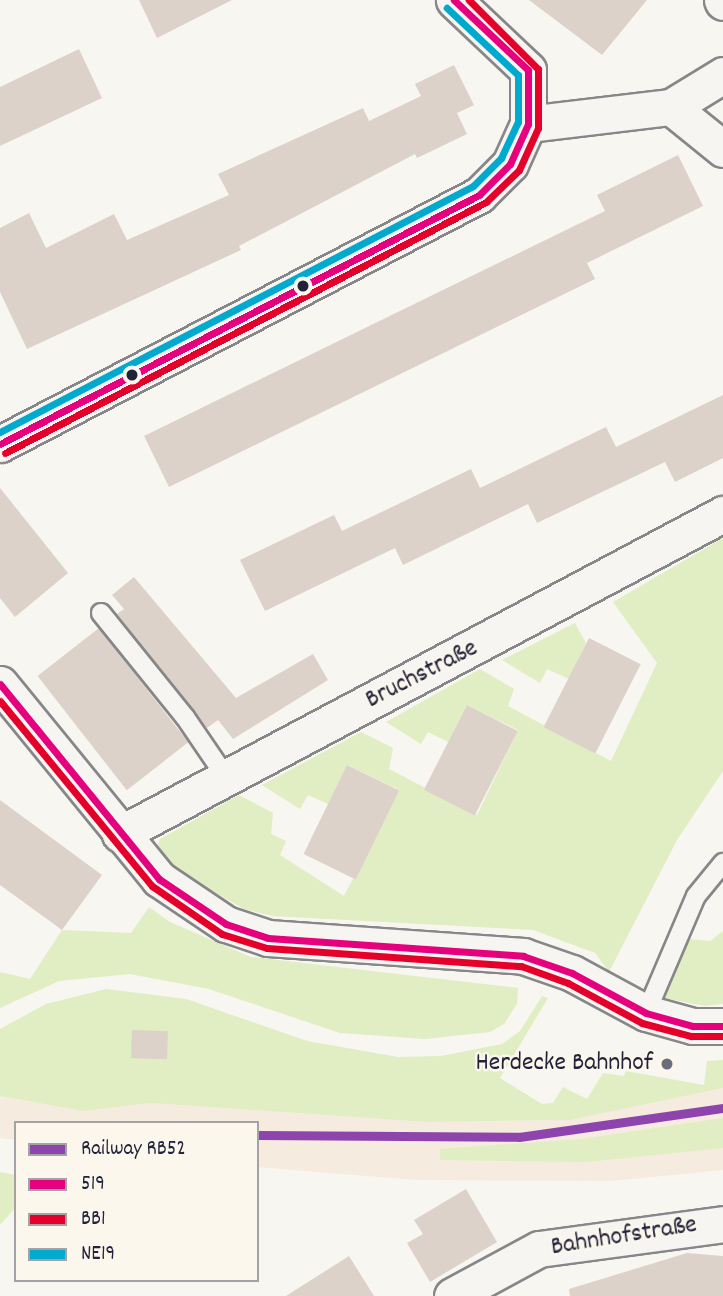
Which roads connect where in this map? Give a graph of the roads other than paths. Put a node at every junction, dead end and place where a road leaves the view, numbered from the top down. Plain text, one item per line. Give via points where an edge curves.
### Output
1 (454, 0) edge
2 (723, 75) edge
3 (671, 107) junction
4 (528, 124) junction
5 (723, 149) edge
6 (0, 444) edge
7 (723, 514) edge
8 (101, 613) dead end
9 (0, 684) edge
10 (226, 777) junction
11 (120, 834) junction
12 (723, 863) edge
13 (646, 1013) junction
14 (723, 1026) edge
15 (723, 1224) edge
16 (452, 1296) edge

1 - 4 street via 528,70
2 - 3 street
3 - 4 street
3 - 5 street
4 - 6 street via 510,164 479,195
7 - 10 street, Bruchstraße
8 - 10 lane
9 - 11 street
10 - 11 street, Bruchstraße
11 - 13 street via 159,878 181,895 249,932 268,938 523,956 572,974
12 - 13 lane via 696,896
13 - 14 street via 692,1026
15 - 16 street, Bahnhofstraße via 539,1250

